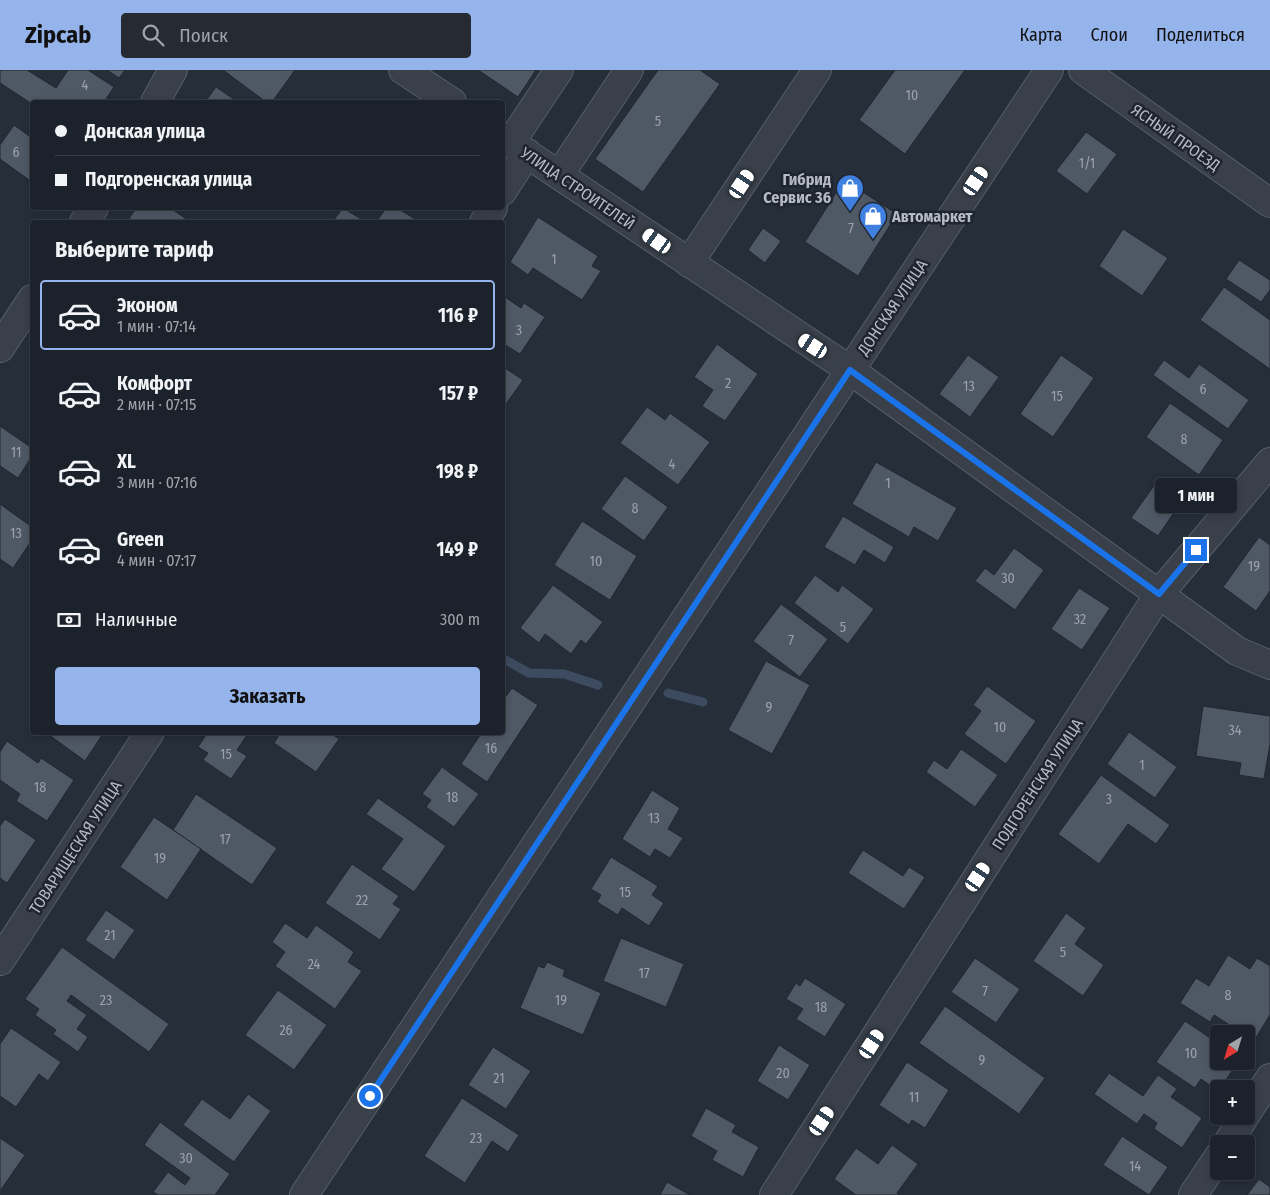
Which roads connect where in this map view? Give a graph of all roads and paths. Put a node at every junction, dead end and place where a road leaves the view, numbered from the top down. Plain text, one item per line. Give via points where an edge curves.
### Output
1 (173, 70) edge
2 (403, 70) edge
3 (560, 70) edge
4 (629, 70) edge
5 (818, 70) edge
6 (1049, 70) edge
7 (1082, 70) edge
8 (156, 100) edge
9 (449, 100) edge
10 (513, 144) edge
11 (560, 174) junction
12 (505, 179) edge
13 (1270, 203) edge
14 (689, 263) junction
15 (30, 302) edge
16 (0, 348) edge
17 (850, 370) junction
18 (1270, 462) edge
19 (1159, 594) junction
20 (1270, 665) edge
21 (148, 735) edge
22 (0, 961) edge
23 (1270, 1078) edge
24 (1255, 1101) edge
25 (1210, 1170) edge
26 (304, 1195) edge
27 (774, 1195) edge
28 (1193, 1195) edge

1 - 8 street
2 - 9 street
3 - 10 street
4 - 11 street
5 - 14 street
6 - 17 street, ДОНСКАЯ УЛИЦА
7 - 13 street, ЯСНЫЙ ПРОЕЗД
10 - 11 street, УЛИЦА СТРОИТЕЛЕЙ
10 - 12 street
11 - 14 street, УЛИЦА СТРОИТЕЛЕЙ
14 - 17 street, УЛИЦА СТРОИТЕЛЕЙ
15 - 16 street
17 - 19 street, УЛИЦА СТРОИТЕЛЕЙ
17 - 26 street, ДОНСКАЯ УЛИЦА
18 - 19 street, ПОДГОРЕНСКАЯ УЛИЦА
19 - 20 street, УЛИЦА СТРОИТЕЛЕЙ via 1237,651
19 - 27 street, ПОДГОРЕНСКАЯ УЛИЦА
21 - 22 street, ТОВАРИЩЕСКАЯ УЛИЦА
23 - 24 street
25 - 28 street

